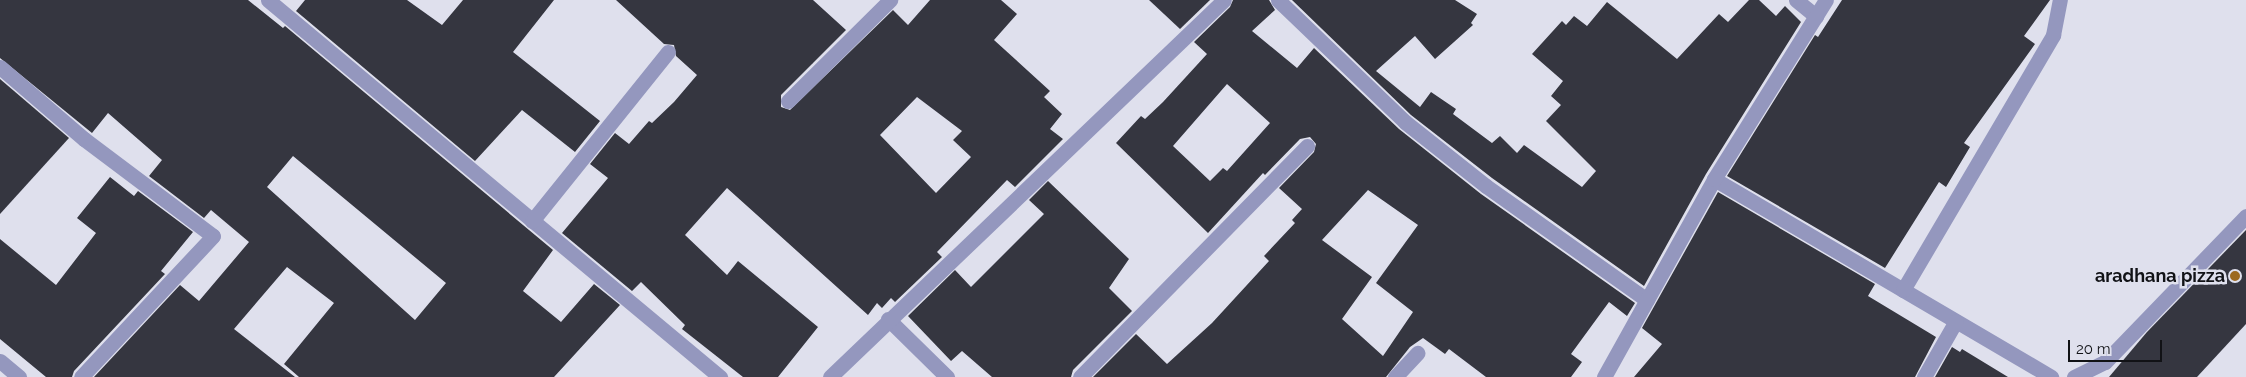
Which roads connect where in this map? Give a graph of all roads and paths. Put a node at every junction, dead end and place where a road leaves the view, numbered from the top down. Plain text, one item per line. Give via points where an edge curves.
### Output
1 (268, 0) edge
2 (890, 0) edge
3 (1224, 0) edge
4 (1278, 0) edge
5 (1796, 0) edge
6 (1826, 0) edge
7 (2060, 0) edge
8 (1816, 16) junction
9 (668, 52) dead end
10 (0, 67) edge
11 (788, 101) dead end
12 (1307, 146) dead end
13 (1714, 179) junction
14 (2246, 216) edge
15 (532, 221) junction
16 (1903, 290) junction
17 (1647, 300) junction
18 (888, 319) junction
19 (1956, 321) junction
20 (1417, 353) dead end
21 (0, 361) edge
22 (19, 377) edge
23 (81, 377) edge
24 (720, 377) edge
25 (830, 377) edge
26 (947, 377) edge
27 (1080, 377) edge
28 (1395, 377) edge
29 (1604, 377) edge
30 (1924, 377) edge
31 (2051, 377) edge
32 (2074, 377) edge

1 - 15 street
2 - 11 street
3 - 18 street
4 - 17 street via 1405,122 1486,186
5 - 8 street
6 - 8 street
7 - 16 street via 2053,35
8 - 13 street
9 - 15 street
10 - 23 street via 84,139 213,236
12 - 27 street
13 - 16 street
13 - 17 street
14 - 32 street via 2105,362
15 - 24 street
16 - 19 street
17 - 29 street
18 - 25 street
18 - 26 street
19 - 30 street
19 - 31 street
20 - 28 street
21 - 22 street

